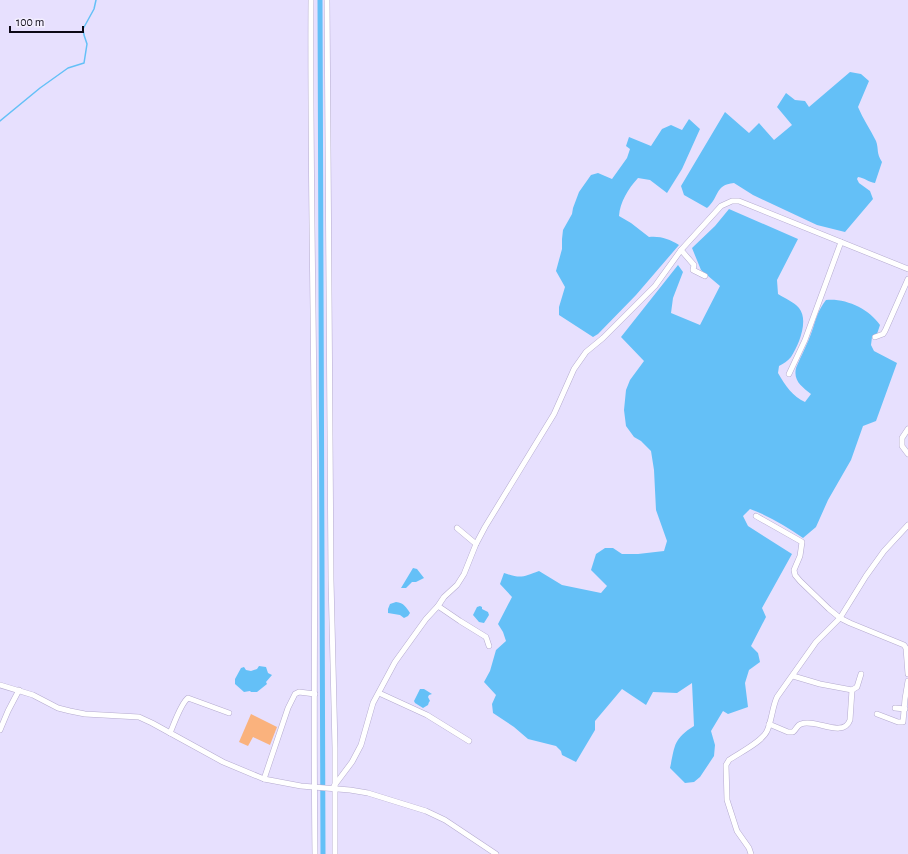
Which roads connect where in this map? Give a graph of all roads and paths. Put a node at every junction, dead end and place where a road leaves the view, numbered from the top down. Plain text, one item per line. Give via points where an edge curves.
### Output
1 (311, 0) edge
2 (327, 0) edge
3 (842, 242) junction
4 (682, 250) junction
5 (908, 269) edge
6 (705, 276) dead end
7 (908, 279) edge
8 (875, 337) dead end
9 (789, 374) dead end
10 (908, 429) edge
11 (908, 454) edge
12 (756, 516) dead end
13 (908, 525) edge
14 (457, 528) dead end
15 (476, 544) junction
16 (438, 606) junction
17 (840, 618) junction
18 (489, 646) dead end
19 (861, 674) dead end
20 (908, 674) edge
21 (793, 676) junction
22 (908, 682) edge
23 (0, 685) edge
24 (19, 690) junction
25 (852, 690) junction
26 (379, 693) junction
27 (314, 694) junction
28 (895, 708) dead end
29 (904, 709) junction
30 (229, 713) dead end
31 (877, 714) dead end
32 (769, 724) junction
33 (0, 730) edge
34 (170, 733) junction
35 (470, 741) dead end
36 (264, 779) junction
37 (317, 788) junction
38 (333, 788) junction
39 (315, 854) edge
40 (335, 854) edge
41 (496, 854) edge
42 (751, 854) edge

1 - 27 street
2 - 38 street via 331,572 335,748
3 - 4 street via 739,201 732,201 721,206
3 - 5 street
3 - 9 street via 805,340
4 - 6 street via 694,265 693,270
4 - 15 street via 655,286 604,338 586,352 574,368 554,414
7 - 8 street via 885,331
10 - 11 street via 902,438 902,446
12 - 17 street via 802,542 794,570 795,575
13 - 17 street via 874,564
14 - 15 street
15 - 16 street via 464,574
16 - 18 street via 486,637
16 - 26 street via 395,662
17 - 20 street via 904,645
17 - 21 street via 816,642
19 - 25 street via 857,688
21 - 25 street
21 - 32 street via 777,698
22 - 29 street
23 - 24 street
24 - 33 street
24 - 34 street via 70,711 139,717
25 - 32 street via 850,720 842,728 802,723 795,731 788,732
26 - 35 street via 427,715
26 - 38 street via 369,714 361,745
27 - 36 street via 295,694
27 - 37 street
28 - 29 street
29 - 31 street via 903,722 900,723
30 - 34 street via 188,698
32 - 42 street via 764,735 729,760 726,765 726,800 737,831 750,848
34 - 36 street via 223,762
36 - 37 street
37 - 38 street
37 - 39 street
38 - 40 street
38 - 41 street via 368,793 426,811 445,820

